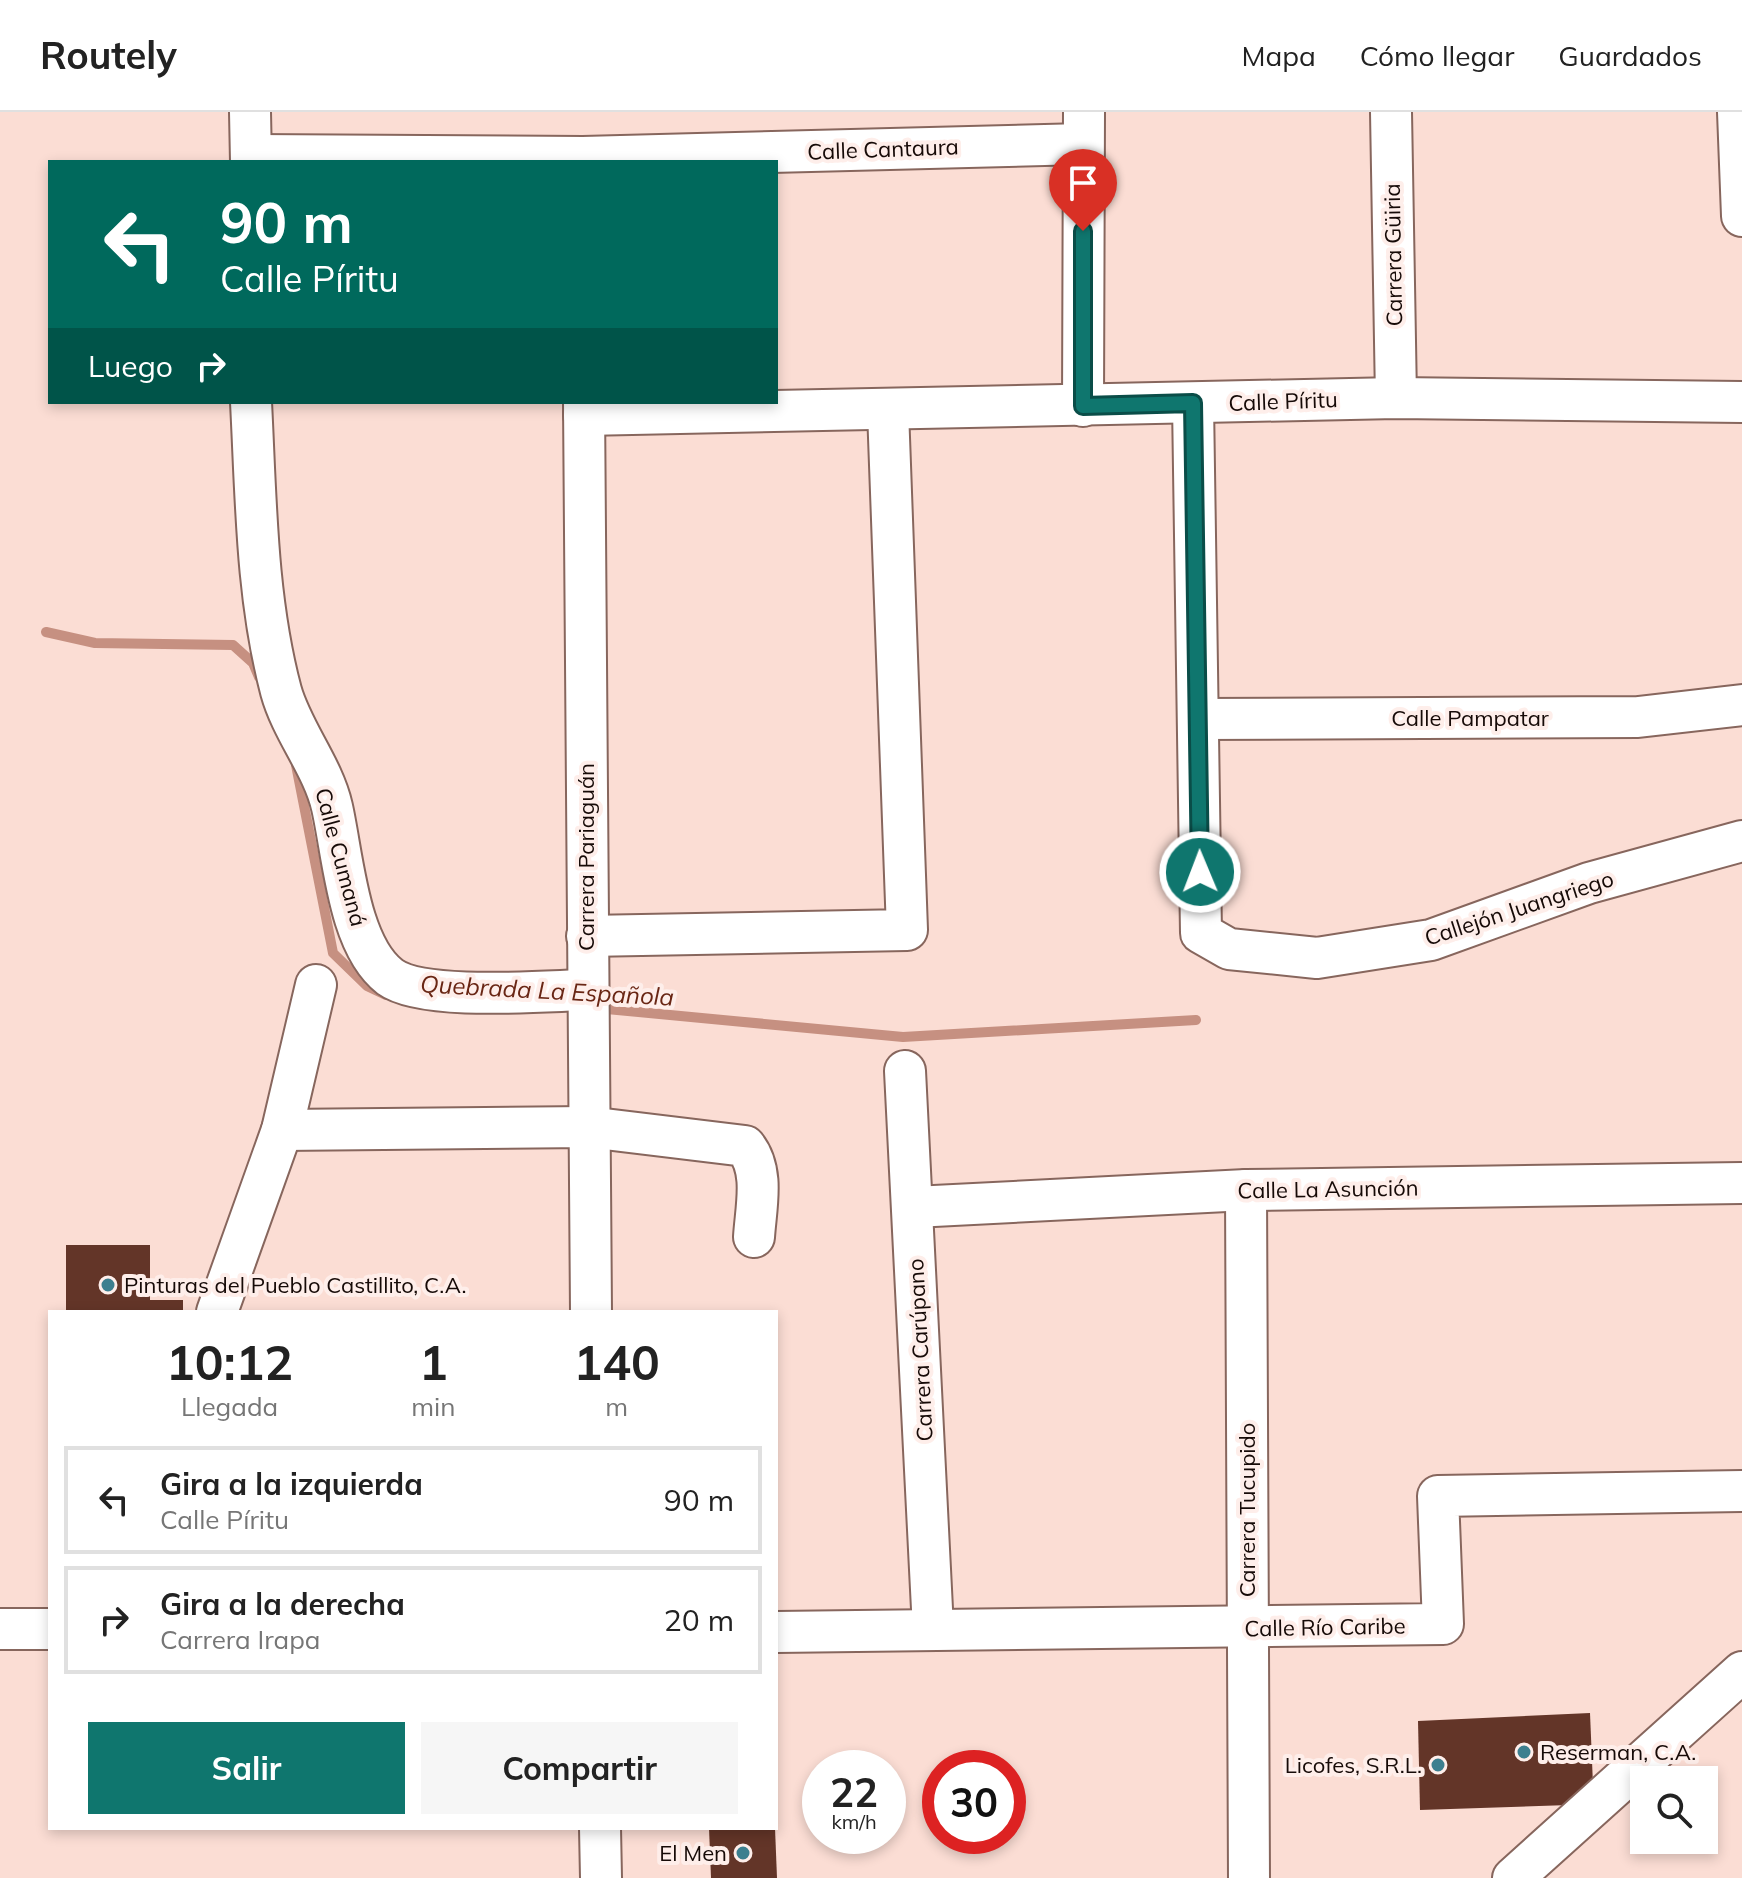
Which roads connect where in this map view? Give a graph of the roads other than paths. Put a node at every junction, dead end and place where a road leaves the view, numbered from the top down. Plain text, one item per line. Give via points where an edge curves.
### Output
1 (250, 112) edge
2 (1391, 112) edge
3 (1738, 112) edge
4 (1083, 128) edge
5 (251, 158) edge
6 (583, 160) edge
7 (1742, 216) edge
8 (1396, 398) junction
9 (1742, 402) edge
10 (1193, 403) junction
11 (251, 404) edge
12 (1083, 406) junction
13 (584, 409) edge
14 (888, 410) junction
15 (1742, 705) edge
16 (1198, 719) junction
17 (1742, 841) edge
18 (587, 936) junction
19 (316, 985) dead end
20 (587, 1005) junction
21 (905, 1071) dead end
22 (588, 1127) junction
23 (282, 1130) junction
24 (1742, 1183) edge
25 (1246, 1190) junction
26 (914, 1207) junction
27 (754, 1237) dead end
28 (218, 1310) edge
29 (591, 1310) edge
30 (1742, 1491) edge
31 (1247, 1628) junction
32 (0, 1629) edge
33 (48, 1629) edge
34 (933, 1629) junction
35 (778, 1632) edge
36 (1742, 1672) edge
37 (600, 1830) edge
38 (601, 1878) edge
39 (1249, 1878) edge
40 (1513, 1878) edge

1 - 5 street
2 - 8 street, Carrera Güiria
3 - 7 street
4 - 6 street, Calle Cantaura
4 - 12 street
5 - 6 street, Calle Cantaura
8 - 9 street, Calle Píritu
8 - 10 street, Calle Píritu
10 - 12 street, Calle Píritu
10 - 16 street
11 - 20 street, Calle Cumaná via 261,587 282,693 331,803 366,946 390,977 430,991
12 - 14 street, Calle Píritu
13 - 14 street, Calle Píritu
13 - 18 street, Carrera Pariaguán
14 - 18 street via 907,930
15 - 16 street, Calle Pampatar via 1638,717
16 - 17 street, Callejón Juangriego via 1201,933 1229,949 1317,958 1431,940 1589,883
18 - 20 street, Carrera Pariaguán
19 - 23 street
20 - 22 street, Carrera Pariaguán
21 - 26 street, Carrera Carúpano
22 - 23 street
22 - 27 street via 745,1146 756,1160 758,1179
22 - 29 street, Carrera Pariaguán
23 - 28 street
24 - 25 street, Calle La Asunción
25 - 26 street, Calle La Asunción
25 - 31 street, Carrera Tucupido
26 - 34 street, Carrera Carúpano
30 - 31 street, Calle Río Caribe via 1438,1496 1443,1624
31 - 34 street, Calle Río Caribe
31 - 39 street, Carrera Tucupido
32 - 33 street
34 - 35 street, Calle Río Caribe
36 - 40 street
37 - 38 street

